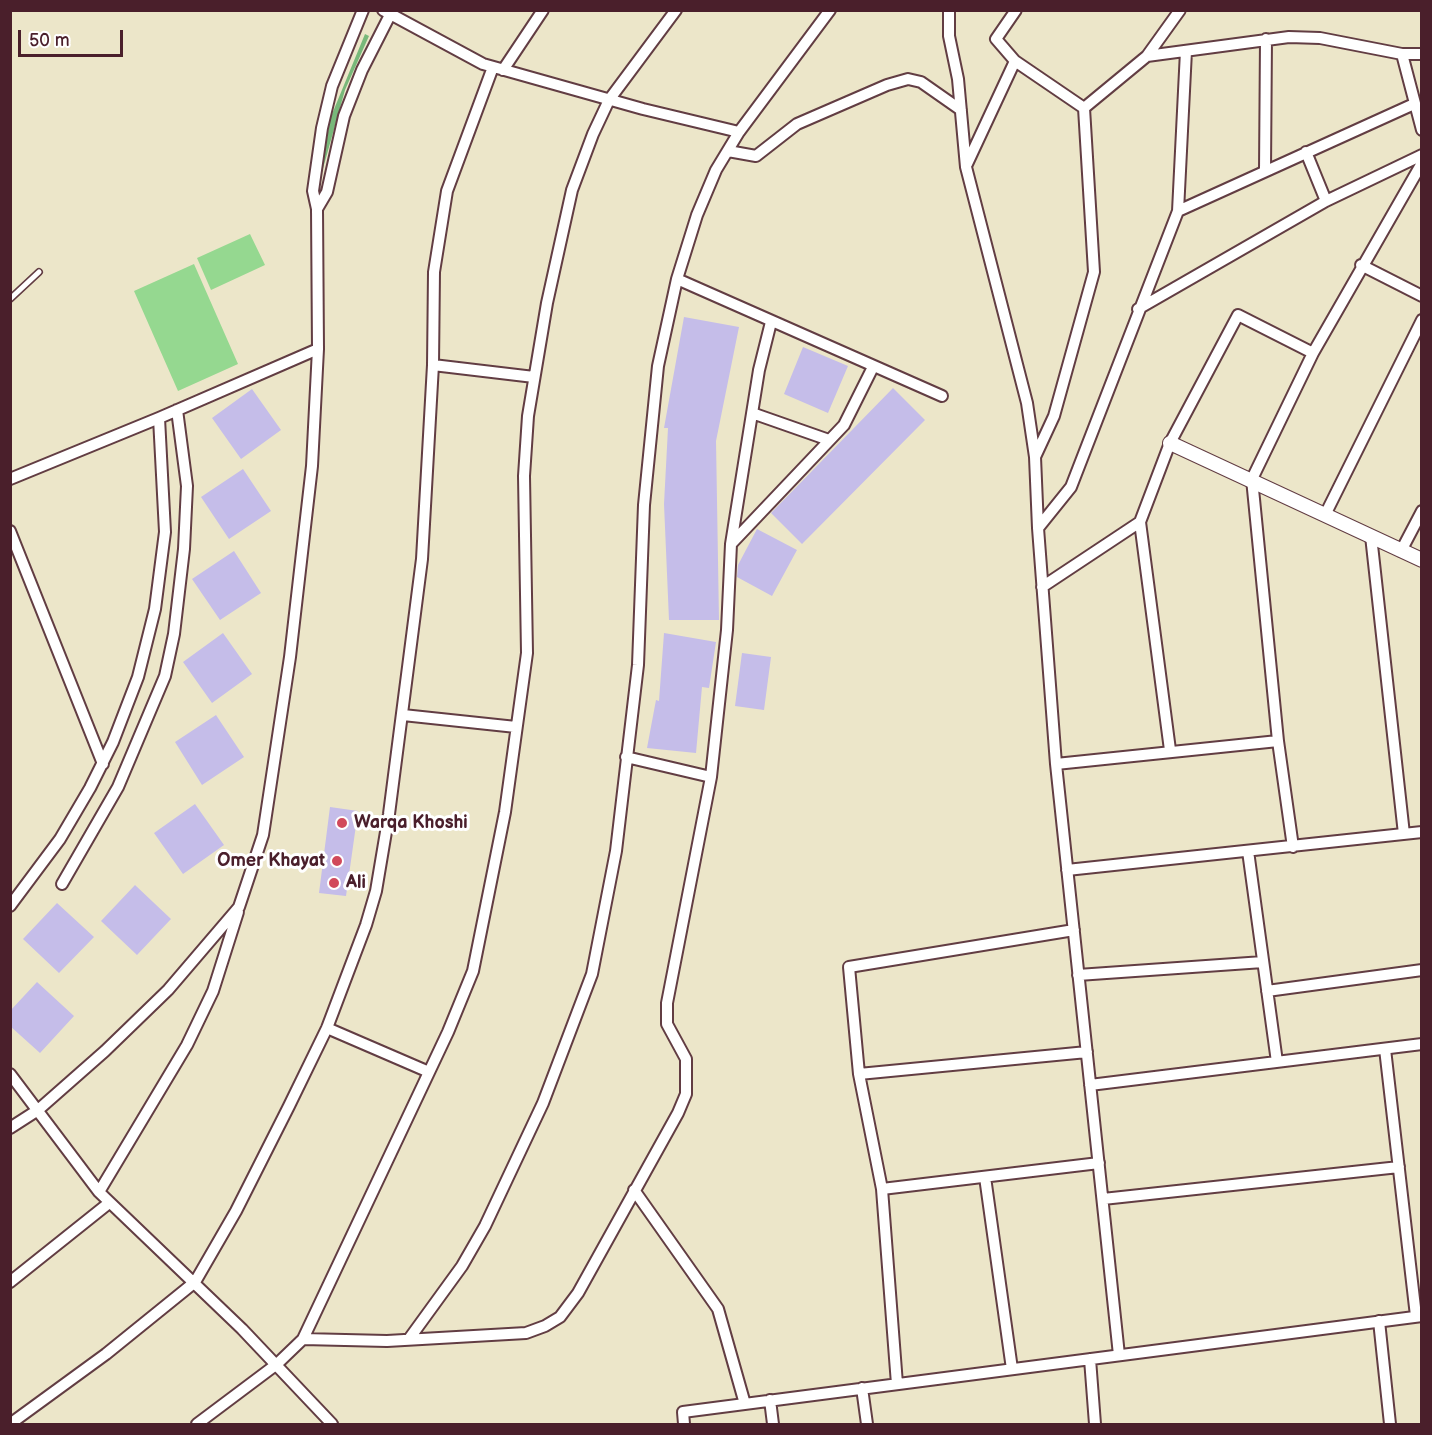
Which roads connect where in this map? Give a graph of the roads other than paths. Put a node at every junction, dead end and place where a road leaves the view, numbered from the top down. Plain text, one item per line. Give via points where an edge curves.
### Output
1 (363, 10) edge
2 (543, 10) edge
3 (676, 10) edge
4 (831, 10) edge
5 (950, 10) edge
6 (1016, 10) edge
7 (1180, 10) edge
8 (388, 12) edge
9 (1266, 39) junction
10 (1186, 51) junction
11 (1402, 54) junction
12 (1422, 54) edge
13 (1147, 56) junction
14 (1015, 61) junction
15 (498, 69) junction
16 (609, 100) junction
17 (1414, 104) junction
18 (1084, 108) junction
19 (961, 110) junction
20 (1422, 130) edge
21 (739, 132) junction
22 (728, 151) junction
23 (1306, 152) junction
24 (1422, 155) edge
25 (966, 167) junction
26 (1420, 169) edge
27 (1265, 170) junction
28 (1386, 171) junction
29 (1326, 201) junction
30 (317, 209) junction
31 (1178, 211) junction
32 (1361, 265) junction
33 (39, 272) dead end
34 (677, 279) junction
35 (1422, 296) edge
36 (10, 299) edge
37 (1138, 309) junction
38 (1422, 320) edge
39 (771, 322) junction
40 (318, 349) junction
41 (1313, 352) junction
42 (433, 366) junction
43 (873, 367) junction
44 (534, 377) junction
45 (942, 396) dead end
46 (177, 410) junction
47 (752, 413) junction
48 (159, 418) junction
49 (829, 440) junction
50 (1170, 443) junction
51 (1035, 457) junction
52 (10, 479) edge
53 (1252, 479) junction
54 (1422, 511) edge
55 (1325, 515) junction
56 (1140, 522) junction
57 (1038, 528) junction
58 (10, 531) edge
59 (1371, 537) junction
60 (731, 544) junction
61 (1401, 551) junction
62 (1422, 560) edge
63 (1041, 587) junction
64 (403, 715) junction
65 (516, 727) junction
66 (1278, 741) junction
67 (1170, 750) junction
68 (626, 757) junction
69 (103, 764) junction
70 (1056, 764) junction
71 (711, 777) junction
72 (1422, 832) edge
73 (1404, 834) junction
74 (1293, 846) junction
75 (1248, 851) junction
76 (1067, 870) junction
77 (62, 884) dead end
78 (11, 906) edge
79 (239, 907) junction
80 (1074, 930) junction
81 (1263, 962) junction
82 (1422, 970) edge
83 (1078, 975) junction
84 (1267, 991) junction
85 (327, 1028) junction
86 (1422, 1044) edge
87 (1385, 1049) junction
88 (1087, 1052) junction
89 (1277, 1062) junction
90 (429, 1072) junction
91 (10, 1074) edge
92 (859, 1074) junction
93 (1090, 1085) junction
94 (38, 1110) junction
95 (10, 1128) edge
96 (1099, 1163) junction
97 (1399, 1167) junction
98 (985, 1177) junction
99 (882, 1189) junction
100 (634, 1190) junction
101 (99, 1192) junction
102 (1103, 1199) junction
103 (109, 1203) junction
104 (10, 1282) edge
105 (195, 1282) junction
106 (1419, 1316) edge
107 (1379, 1321) junction
108 (303, 1339) junction
109 (409, 1340) junction
110 (1119, 1355) junction
111 (1090, 1359) junction
112 (276, 1364) junction
113 (1012, 1369) junction
114 (897, 1384) junction
115 (862, 1388) junction
116 (770, 1400) junction
117 (745, 1404) junction
118 (10, 1424) edge
119 (197, 1425) edge
120 (332, 1425) edge
121 (684, 1425) edge
122 (773, 1425) edge
123 (867, 1425) edge
124 (1095, 1425) edge
125 (1390, 1425) edge

1 - 30 street via 327,107 313,191
2 - 15 street
3 - 16 street
4 - 21 street
5 - 19 street via 949,36
6 - 14 street via 996,39
7 - 13 street
8 - 15 street
8 - 30 street via 344,116 327,192
9 - 10 street
9 - 11 street via 1320,38
9 - 27 street
10 - 13 street
10 - 31 street
11 - 12 street
11 - 17 street
13 - 18 street
14 - 18 street
14 - 25 street
15 - 16 street
15 - 42 street via 447,191 434,272
16 - 21 street
16 - 44 street via 573,190
17 - 20 street
17 - 23 street
18 - 51 street via 1094,272 1054,416
19 - 22 street via 921,82 908,79 797,124 756,156
19 - 25 street
21 - 22 street
22 - 34 street via 697,214
23 - 27 street
23 - 29 street
24 - 28 street
25 - 51 street via 1027,403
26 - 28 street
26 - 32 street
27 - 31 street
28 - 29 street
29 - 37 street
30 - 40 street
31 - 37 street
32 - 35 street
32 - 41 street
33 - 36 lane
34 - 39 street
34 - 68 street via 658,366 649,440 638,665
37 - 57 street via 1071,487
38 - 55 street
39 - 43 street
39 - 47 street
40 - 46 street
40 - 79 street via 312,466 290,657 263,835
41 - 50 street via 1238,315
41 - 53 street
42 - 44 street
42 - 64 street via 422,560
43 - 45 street
43 - 49 street via 844,425
44 - 65 street via 524,476 527,653
46 - 48 street
46 - 77 street via 187,486 184,549 165,676 118,787
47 - 49 street
47 - 60 street
48 - 52 street
48 - 69 street via 165,532 155,609 138,677
49 - 60 street
50 - 53 street
50 - 56 street
51 - 57 street
53 - 55 street
53 - 66 street
54 - 61 street
55 - 59 street
56 - 63 street
56 - 67 street
57 - 63 street
58 - 69 street
59 - 61 street
59 - 73 street
60 - 71 street via 728,630
61 - 62 street
63 - 70 street
64 - 65 street
64 - 85 street via 376,891
65 - 90 street via 505,812 473,971
66 - 67 street
66 - 74 street
67 - 70 street
68 - 71 street
68 - 109 street via 616,851 592,974 575,1020 543,1103 485,1226 462,1266
69 - 78 street via 60,839
70 - 76 street
71 - 100 street via 667,1003 668,1024 686,1059 686,1094
72 - 73 street
73 - 74 street
74 - 75 street
75 - 76 street
75 - 81 street
76 - 80 street
79 - 94 street via 168,990
79 - 101 street via 213,991 187,1045
80 - 83 street
80 - 92 street via 849,967
81 - 83 street
81 - 84 street
82 - 84 street
83 - 88 street
84 - 89 street
85 - 90 street
85 - 105 street via 236,1211
86 - 87 street
87 - 89 street
87 - 97 street
88 - 92 street
88 - 93 street
89 - 93 street
90 - 108 street
91 - 94 street
92 - 99 street
93 - 96 street
94 - 95 street
94 - 101 street
96 - 98 street
96 - 102 street
97 - 102 street
97 - 106 street
98 - 99 street
98 - 113 street
99 - 114 street
100 - 109 street via 578,1293 560,1317 526,1333
100 - 117 street via 718,1309
101 - 103 street
102 - 110 street
103 - 104 street
103 - 105 street
105 - 112 street
105 - 118 street
106 - 107 street
107 - 110 street
107 - 125 street
108 - 109 street
108 - 112 street
110 - 111 street
111 - 113 street
111 - 124 street
112 - 119 street
112 - 120 street
113 - 114 street
114 - 115 street
115 - 116 street
115 - 123 street
116 - 117 street
116 - 122 street
117 - 121 street via 683,1412

